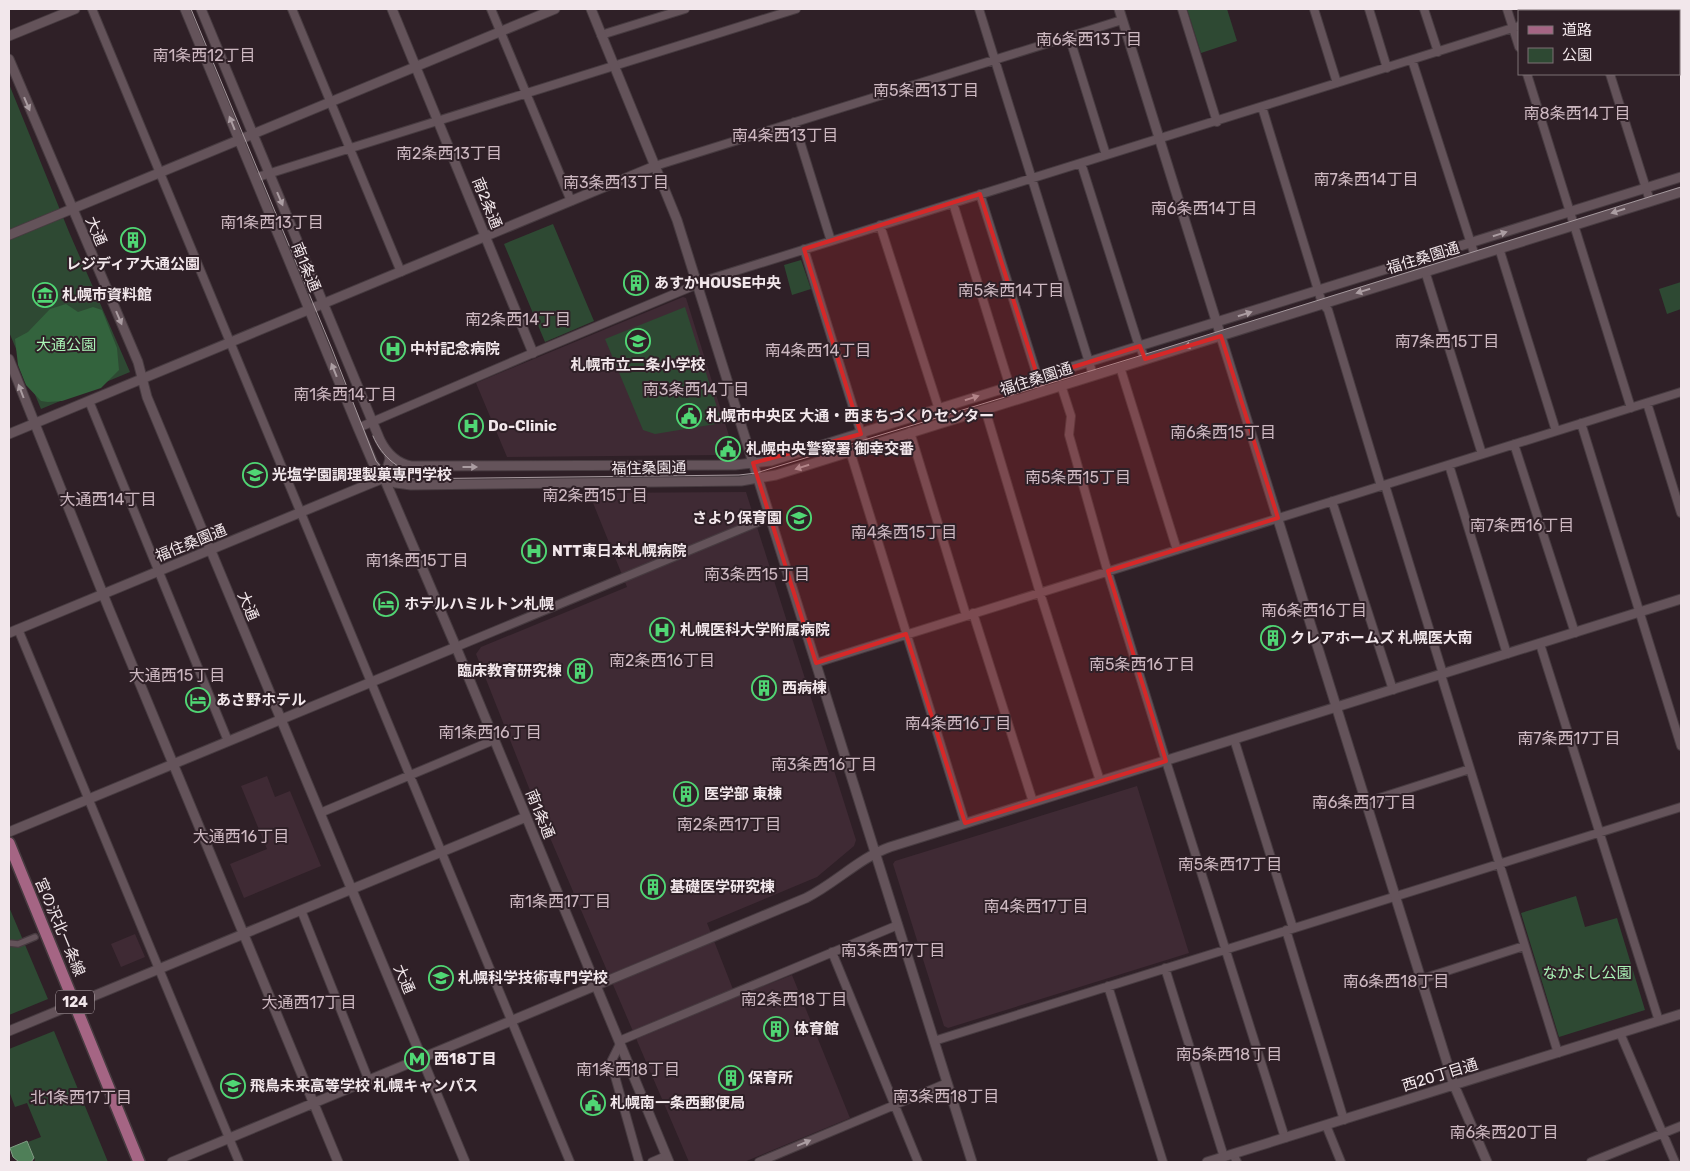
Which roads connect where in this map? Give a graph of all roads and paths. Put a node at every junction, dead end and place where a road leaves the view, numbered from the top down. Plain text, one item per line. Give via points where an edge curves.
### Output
1 (75, 9) edge
2 (92, 9) edge
3 (185, 9) edge
4 (201, 9) edge
5 (292, 9) edge
6 (392, 9) edge
7 (491, 9) edge
8 (555, 9) edge
9 (591, 9) edge
10 (685, 9) edge
11 (796, 9) edge
12 (980, 9) edge
13 (1119, 9) edge
14 (1182, 9) edge
15 (1314, 9) edge
16 (1369, 9) edge
17 (1424, 9) edge
18 (1507, 9) edge
19 (1122, 20) junction
20 (1516, 27) edge
21 (501, 32) junction
22 (601, 35) junction
23 (9, 36) edge
24 (1069, 36) junction
25 (1518, 40) edge
26 (1438, 52) junction
27 (9, 59) edge
28 (996, 59) junction
29 (1412, 60) junction
30 (614, 66) junction
31 (416, 67) junction
32 (1387, 68) junction
33 (1527, 75) edge
34 (1610, 75) edge
35 (1337, 83) junction
36 (526, 93) junction
37 (330, 102) junction
38 (1262, 107) junction
39 (438, 121) junction
40 (794, 122) junction
41 (1217, 122) junction
42 (252, 134) junction
43 (1159, 139) junction
44 (239, 140) junction
45 (349, 148) junction
46 (1106, 155) junction
47 (1081, 163) junction
48 (655, 166) junction
49 (160, 172) junction
50 (269, 174) junction
51 (1681, 177) edge
52 (255, 178) junction
53 (1032, 178) junction
54 (1646, 188) junction
55 (1681, 192) edge
56 (980, 194) junction
57 (571, 201) junction
58 (1650, 201) junction
59 (953, 203) junction
60 (72, 209) junction
61 (1570, 212) junction
62 (1573, 225) junction
63 (880, 226) junction
64 (9, 235) edge
65 (486, 236) junction
66 (831, 241) junction
67 (1471, 243) junction
68 (1499, 248) junction
69 (804, 249) junction
70 (1475, 256) junction
71 (1426, 271) junction
72 (401, 272) junction
73 (697, 284) junction
74 (1320, 290) junction
75 (1322, 303) junction
76 (323, 304) junction
77 (309, 310) junction
78 (1216, 322) junction
79 (1221, 336) junction
80 (230, 342) junction
81 (1140, 346) junction
82 (533, 353) junction
83 (9, 359) edge
84 (1145, 359) junction
85 (1089, 362) junction
86 (1120, 367) junction
87 (1093, 375) junction
88 (1038, 378) junction
89 (142, 379) junction
90 (1061, 385) junction
91 (1010, 386) junction
92 (1042, 391) junction
93 (1681, 392) edge
94 (1014, 400) junction
95 (89, 401) junction
96 (1647, 403) junction
97 (1631, 408) junction
98 (938, 409) junction
99 (985, 409) junction
100 (372, 422) junction
101 (943, 422) junction
102 (1581, 423) junction
103 (34, 424) junction
104 (358, 428) junction
105 (1556, 431) junction
106 (910, 432) junction
107 (9, 434) edge
108 (861, 434) junction
109 (1514, 444) junction
110 (866, 446) junction
111 (850, 451) junction
112 (1482, 454) junction
113 (389, 455) junction
114 (753, 463) junction
115 (404, 465) junction
116 (1448, 465) junction
117 (384, 478) junction
118 (758, 478) junction
119 (1383, 485) junction
120 (1332, 501) junction
121 (301, 512) junction
122 (1681, 512) edge
123 (770, 517) junction
124 (1278, 518) junction
125 (210, 550) junction
126 (1177, 550) junction
127 (159, 571) junction
128 (1108, 571) junction
129 (1040, 592) junction
130 (103, 594) junction
131 (1681, 599) edge
132 (1640, 612) junction
133 (970, 614) junction
134 (18, 629) junction
135 (9, 633) edge
136 (1575, 633) junction
137 (907, 634) junction
138 (1540, 644) junction
139 (456, 647) junction
140 (1506, 654) junction
141 (816, 662) junction
142 (1442, 674) junction
143 (371, 682) junction
144 (1393, 690) junction
145 (1337, 707) junction
146 (281, 719) junction
147 (1234, 739) junction
148 (494, 740) junction
149 (228, 741) junction
150 (1681, 746) edge
151 (1166, 761) junction
152 (173, 764) junction
153 (1470, 769) junction
154 (409, 775) junction
155 (1100, 781) junction
156 (88, 799) junction
157 (1033, 802) junction
158 (1367, 802) junction
159 (1681, 807) edge
160 (320, 813) junction
161 (526, 817) junction
162 (965, 823) junction
163 (9, 832) edge
164 (1599, 833) junction
165 (9, 843) edge
166 (441, 852) junction
167 (875, 853) junction
168 (1499, 864) junction
169 (351, 889) junction
170 (1396, 896) junction
171 (301, 910) junction
172 (898, 925) junction
173 (1290, 929) junction
174 (244, 934) junction
175 (35, 937) dead end
176 (9, 943) edge
177 (1524, 946) junction
178 (1226, 949) junction
179 (832, 952) junction
180 (1165, 968) junction
181 (159, 969) junction
182 (1422, 979) junction
183 (596, 986) junction
184 (1108, 986) junction
185 (75, 1003) junction
186 (1681, 1014) edge
187 (1658, 1021) junction
188 (511, 1022) junction
189 (9, 1031) edge
190 (1620, 1033) junction
191 (934, 1041) junction
192 (619, 1043) junction
193 (1558, 1053) junction
194 (422, 1059) junction
195 (369, 1081) junction
196 (947, 1083) junction
197 (1454, 1085) junction
198 (314, 1104) junction
199 (895, 1105) junction
200 (1344, 1120) junction
201 (1326, 1126) junction
202 (1681, 1126) edge
203 (1663, 1134) junction
204 (1285, 1138) junction
205 (229, 1139) junction
206 (1224, 1157) junction
207 (1235, 1158) edge
208 (668, 1159) edge
209 (140, 1162) edge
210 (172, 1162) edge
211 (239, 1162) edge
212 (338, 1162) edge
213 (465, 1162) edge
214 (570, 1162) edge
215 (639, 1162) edge
216 (652, 1162) edge
217 (759, 1162) edge
218 (918, 1162) edge
219 (972, 1162) edge
220 (1163, 1162) edge
221 (1207, 1162) edge
222 (1341, 1162) edge
223 (1487, 1162) edge
224 (1591, 1162) edge
225 (1675, 1162) edge

1 - 23 street
2 - 49 street
44 -> 3 street, 南1条通
4 - 42 street, 南1条通
5 - 37 street
6 - 31 street, 南2条通
7 - 21 street
8 - 21 street
9 - 22 street
10 - 22 street
11 - 30 street
12 - 28 street
13 - 19 street
14 - 41 street
15 - 35 street
16 - 32 street
17 - 26 street
18 - 20 street
19 - 24 street
19 - 43 street
20 - 25 street
20 - 26 street
21 - 31 street
21 - 36 street
22 - 30 street
24 - 28 street
24 - 46 street
26 - 29 street
27 -> 60 street, 大通
28 - 40 street
28 - 53 street
29 - 32 street
29 - 67 street
30 - 36 street
30 - 48 street
31 - 37 street
31 - 39 street, 南2条通
32 - 35 street
33 - 61 street
34 - 54 street
35 - 38 street
36 - 39 street
36 - 57 street
37 - 42 street
37 - 45 street
38 - 41 street
38 - 74 street
39 - 45 street
39 - 65 street, 南2条通
40 - 48 street
40 - 66 street
41 - 43 street
42 - 44 street
42 - 50 street, 南1条通
43 - 46 street
43 - 78 street
44 - 49 street
44 - 52 street, 南1条通
45 - 50 street
45 - 72 street
46 - 47 street
47 - 53 street
47 - 81 street
48 - 57 street
48 - 73 street via 677,220
49 - 60 street
49 - 80 street
50 - 52 street
50 -> 76 street, 南1条通
51 - 54 street, 福住桑園通
52 - 77 street, 南1条通
53 - 56 street
53 - 85 street
54 - 58 street
54 - 61 street, 福住桑園通
55 - 58 street, 福住桑園通
56 - 59 street
56 - 88 street
57 - 65 street
58 -> 62 street, 福住桑園通
59 - 63 street
59 - 91 street
60 - 64 street
60 -> 89 street, 大通 via 138,362
61 - 62 street
67 -> 61 street, 福住桑園通
62 - 68 street, 福住桑園通
62 - 97 street
63 - 66 street
63 - 98 street
65 - 72 street
65 - 82 street, 南2条通
66 - 69 street
67 - 70 street
67 - 74 street, 福住桑園通
68 - 70 street, 福住桑園通
68 - 105 street
69 - 73 street
69 - 108 street
70 - 71 street, 福住桑園通
71 -> 75 street, 福住桑園通
71 - 112 street
72 - 76 street
73 - 82 street
73 - 114 street
74 - 75 street
78 -> 74 street, 福住桑園通
75 - 79 street, 福住桑園通
75 - 119 street via 1328,310
76 - 77 street
76 - 100 street, 南1条通
77 - 80 street
104 -> 77 street, 南1条通
78 - 79 street
78 - 81 street, 福住桑園通
79 -> 84 street, 福住桑園通
79 - 124 street
80 - 89 street
80 - 121 street
81 - 84 street
81 - 85 street, 福住桑園通
82 - 100 street
103 -> 83 street
84 - 86 street, 福住桑園通
85 - 87 street
85 - 88 street, 福住桑園通
86 - 87 street, 福住桑園通
86 - 126 street
87 - 90 street, 福住桑園通
88 - 91 street, 福住桑園通
88 - 92 street
89 - 95 street
89 - 125 street, 大通
90 - 92 street, 福住桑園通
90 - 128 street via 1071,416 1069,435
91 - 94 street
98 -> 91 street, 福住桑園通
92 - 94 street, 福住桑園通
93 - 96 street
94 - 99 street, 福住桑園通
95 - 103 street
95 - 127 street
96 - 97 street
96 - 122 street
97 - 102 street
98 - 101 street
98 - 108 street, 福住桑園通
99 - 101 street, 福住桑園通
99 - 129 street
100 - 104 street
100 - 113 street, 南1条通
101 - 106 street, 福住桑園通
102 - 105 street
102 - 132 street
103 - 107 street
103 - 130 street
104 - 117 street, 南1条通 via 373,463
105 - 109 street
106 - 110 street, 福住桑園通
106 - 133 street
108 - 110 street
108 - 114 street, 福住桑園通 via 771,461
109 - 112 street
109 - 136 street
110 - 111 street, 福住桑園通
111 -> 118 street, 福住桑園通
111 - 137 street
112 - 116 street
113 - 115 street, 福住桑園通
113 - 117 street
115 -> 114 street, 福住桑園通
114 - 118 street
115 - 117 street, 福住桑園通
116 - 119 street
116 - 140 street
117 - 118 street, 福住桑園通 via 411,485 741,481
117 - 121 street, 福住桑園通
117 - 139 street, 南1条通
118 - 123 street
119 - 120 street
119 - 142 street
120 - 124 street
120 - 144 street
121 - 125 street, 福住桑園通
121 - 143 street
123 - 139 street
123 - 141 street
124 - 126 street
124 - 145 street
125 - 127 street, 福住桑園通
125 - 146 street, 大通
126 - 128 street
127 - 130 street, 福住桑園通
127 - 149 street
128 - 129 street
128 - 151 street
129 - 133 street
129 - 155 street
130 - 134 street, 福住桑園通
130 - 152 street
131 - 132 street
132 - 136 street
132 - 150 street
133 - 137 street
133 - 157 street
134 - 135 street, 福住桑園通
134 - 156 street
136 - 138 street
137 - 141 street
137 - 162 street
138 - 140 street
138 - 164 street
139 - 143 street
139 - 148 street, 南1条通
140 - 142 street
141 - 167 street
142 - 144 street
142 - 153 street
143 - 146 street
143 - 154 street
144 - 145 street
145 - 147 street
145 - 158 street
146 - 149 street
146 - 160 street, 大通
147 - 151 street
147 - 173 street
148 - 154 street
148 - 161 street, 南1条通
149 - 152 street
151 - 155 street
151 - 178 street
152 - 156 street
152 - 174 street
153 - 158 street
153 - 168 street
154 - 160 street
154 - 166 street
155 - 157 street
156 - 163 street
156 - 181 street
157 - 162 street
158 - 170 street
159 - 164 street
160 - 169 street, 大通
161 - 166 street
161 - 183 street, 南1条通
162 - 167 street
164 - 168 street
164 - 187 street
165 - 185 main road, 宮の沢北一条線 / 124
166 - 169 street
166 - 188 street
167 - 172 street
167 - 183 street via 806,898
168 - 170 street
168 - 177 street
169 - 171 street
169 - 194 street, 大通
170 - 173 street
170 - 182 street
171 - 174 street
171 - 195 street
172 - 179 street
172 - 191 street
173 - 178 street
173 - 200 street
174 - 181 street
174 - 198 street
175 - 176 street via 18,944
177 - 182 street
177 - 193 street
178 - 180 street
178 - 204 street
179 - 192 street
179 - 199 street
180 - 184 street
180 - 206 street
181 - 185 street
181 - 205 street
182 - 197 street
183 - 188 street
183 - 192 street, 南1条通
184 - 191 street
184 - 220 street
185 - 189 street
185 - 209 main road, 宮の沢北一条線 / 124
186 - 187 street, 西20丁目通
187 - 190 street, 西20丁目通
188 - 194 street
188 - 214 street
190 - 193 street, 西20丁目通
190 - 203 street
191 - 196 street
192 - 208 street, 南1条通
192 - 215 street via 611,1062
193 - 197 street, 西20丁目通
194 - 195 street
194 - 213 street, 大通
195 - 198 street
196 - 199 street
196 - 219 street
197 - 200 street, 西20丁目通
197 - 223 street
198 - 205 street
198 - 212 street
217 -> 199 street
199 - 218 street
200 - 201 street, 西20丁目通
201 - 204 street, 西20丁目通
201 - 222 street
202 - 203 street
203 - 224 street
203 - 225 street
204 - 207 street, 西20丁目通
205 - 210 street
205 - 211 street
206 - 207 street, 西20丁目通
206 - 221 street, 西20丁目通
208 - 216 street

